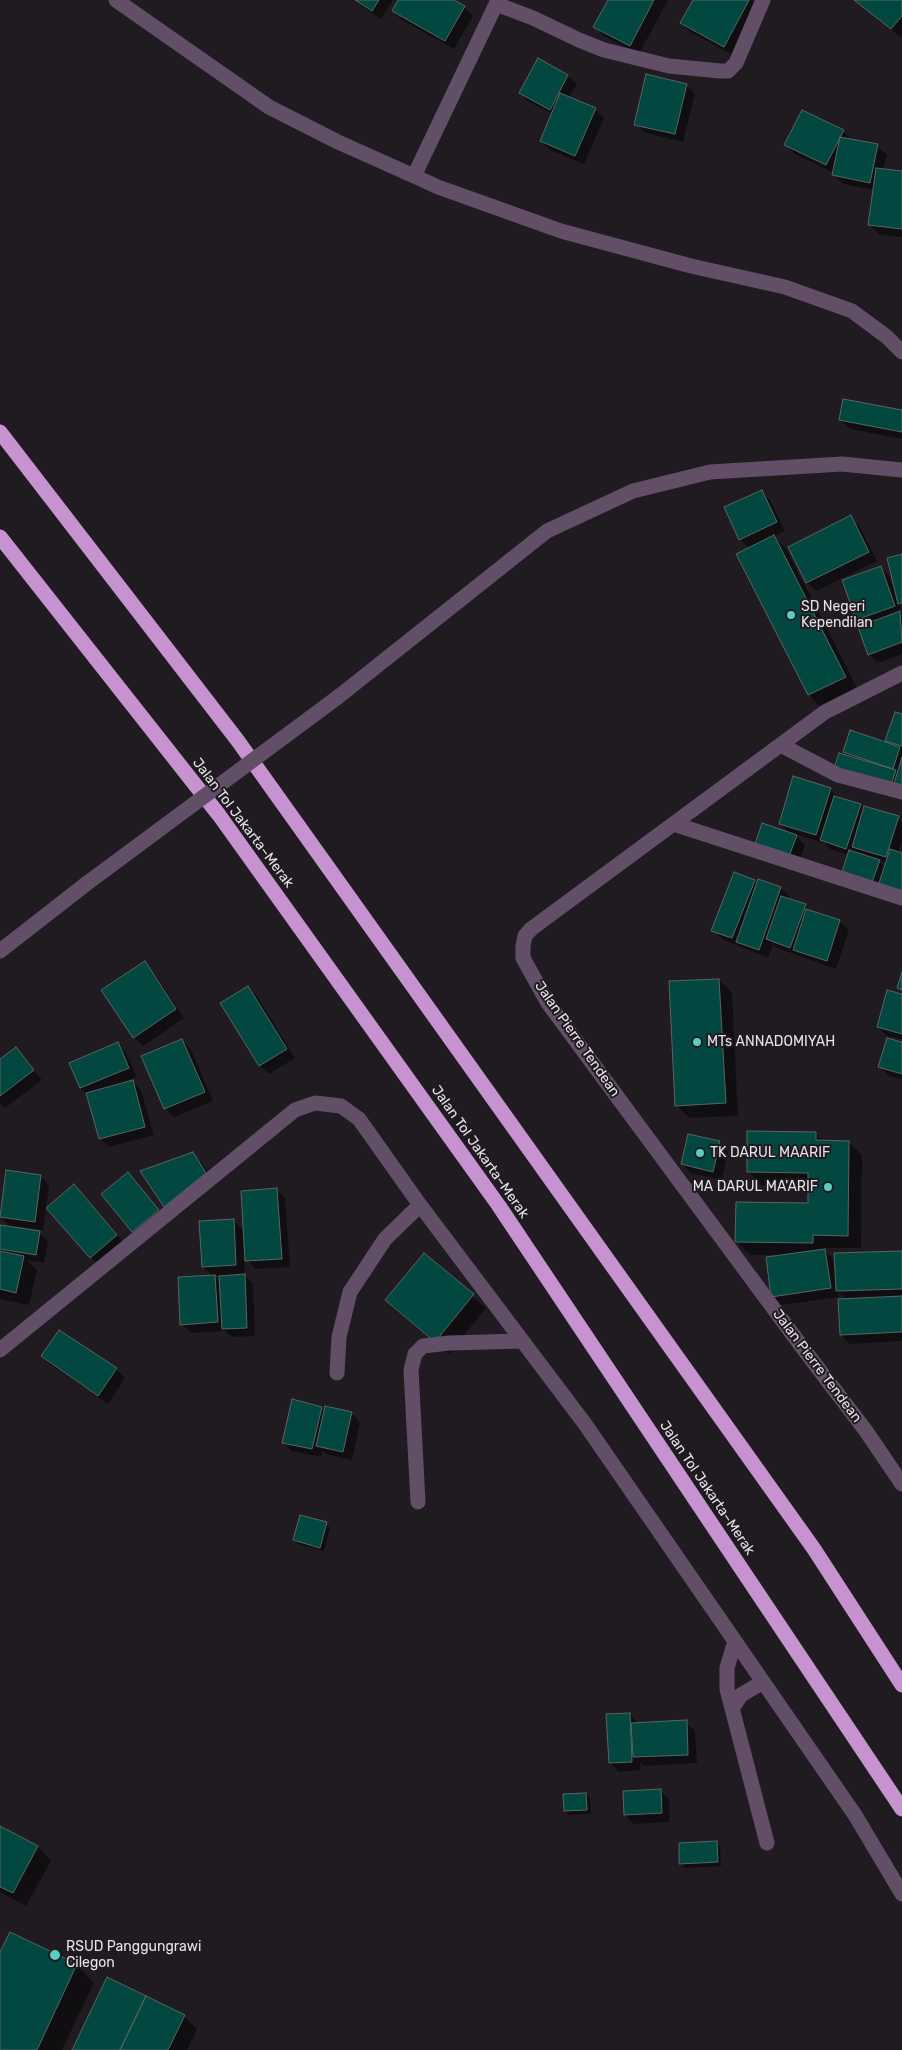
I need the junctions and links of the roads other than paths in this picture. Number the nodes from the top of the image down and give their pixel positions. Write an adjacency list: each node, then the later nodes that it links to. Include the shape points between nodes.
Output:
1 (116, 0): 4 (street, via 270,107)
2 (763, 0): 3 (street, via 736,63 728,71 720,72 669,66 604,50)
3 (497, 2): 4 (street)
4 (414, 176): 5 (street, via 561,231 691,266 786,287 852,311)
5 (902, 352)
6 (0, 432): 23 (highway, via 238,742 808,1541)
7 (902, 470): 14 (street, bridge, via 842,464 710,472 633,491 547,532 338,697)
8 (0, 537): 25 (highway, Jalan Tol Jakarta–Merak, via 219,815 499,1206)
9 (902, 673): 10 (street, Jalan Pierre Tendean, via 825,712)
10 (781, 745): 11 (street, via 838,774); 12 (street, Jalan Pierre Tendean)
11 (902, 792)
12 (674, 824): 13 (street); 19 (street, Jalan Pierre Tendean, via 531,929 524,941 523,958 548,1003)
13 (902, 898)
14 (0, 951)
15 (420, 1205): 16 (street); 17 (street, via 359,1119 341,1106 315,1103 295,1110 264,1134); 18 (street, via 385,1239 350,1292 339,1337)
16 (522, 1341): 20 (street, via 423,1346 415,1354 412,1370); 21 (street, via 585,1424)
17 (0, 1350)
18 (336, 1373)
19 (902, 1484)
20 (418, 1502)
21 (735, 1641): 22 (street); 24 (street, via 727,1668 727,1689)
22 (764, 1682): 24 (street, via 741,1695); 27 (street, via 855,1815)
23 (902, 1685)
24 (733, 1707): 26 (street)
25 (902, 1809)
26 (767, 1843)
27 (902, 1894)

